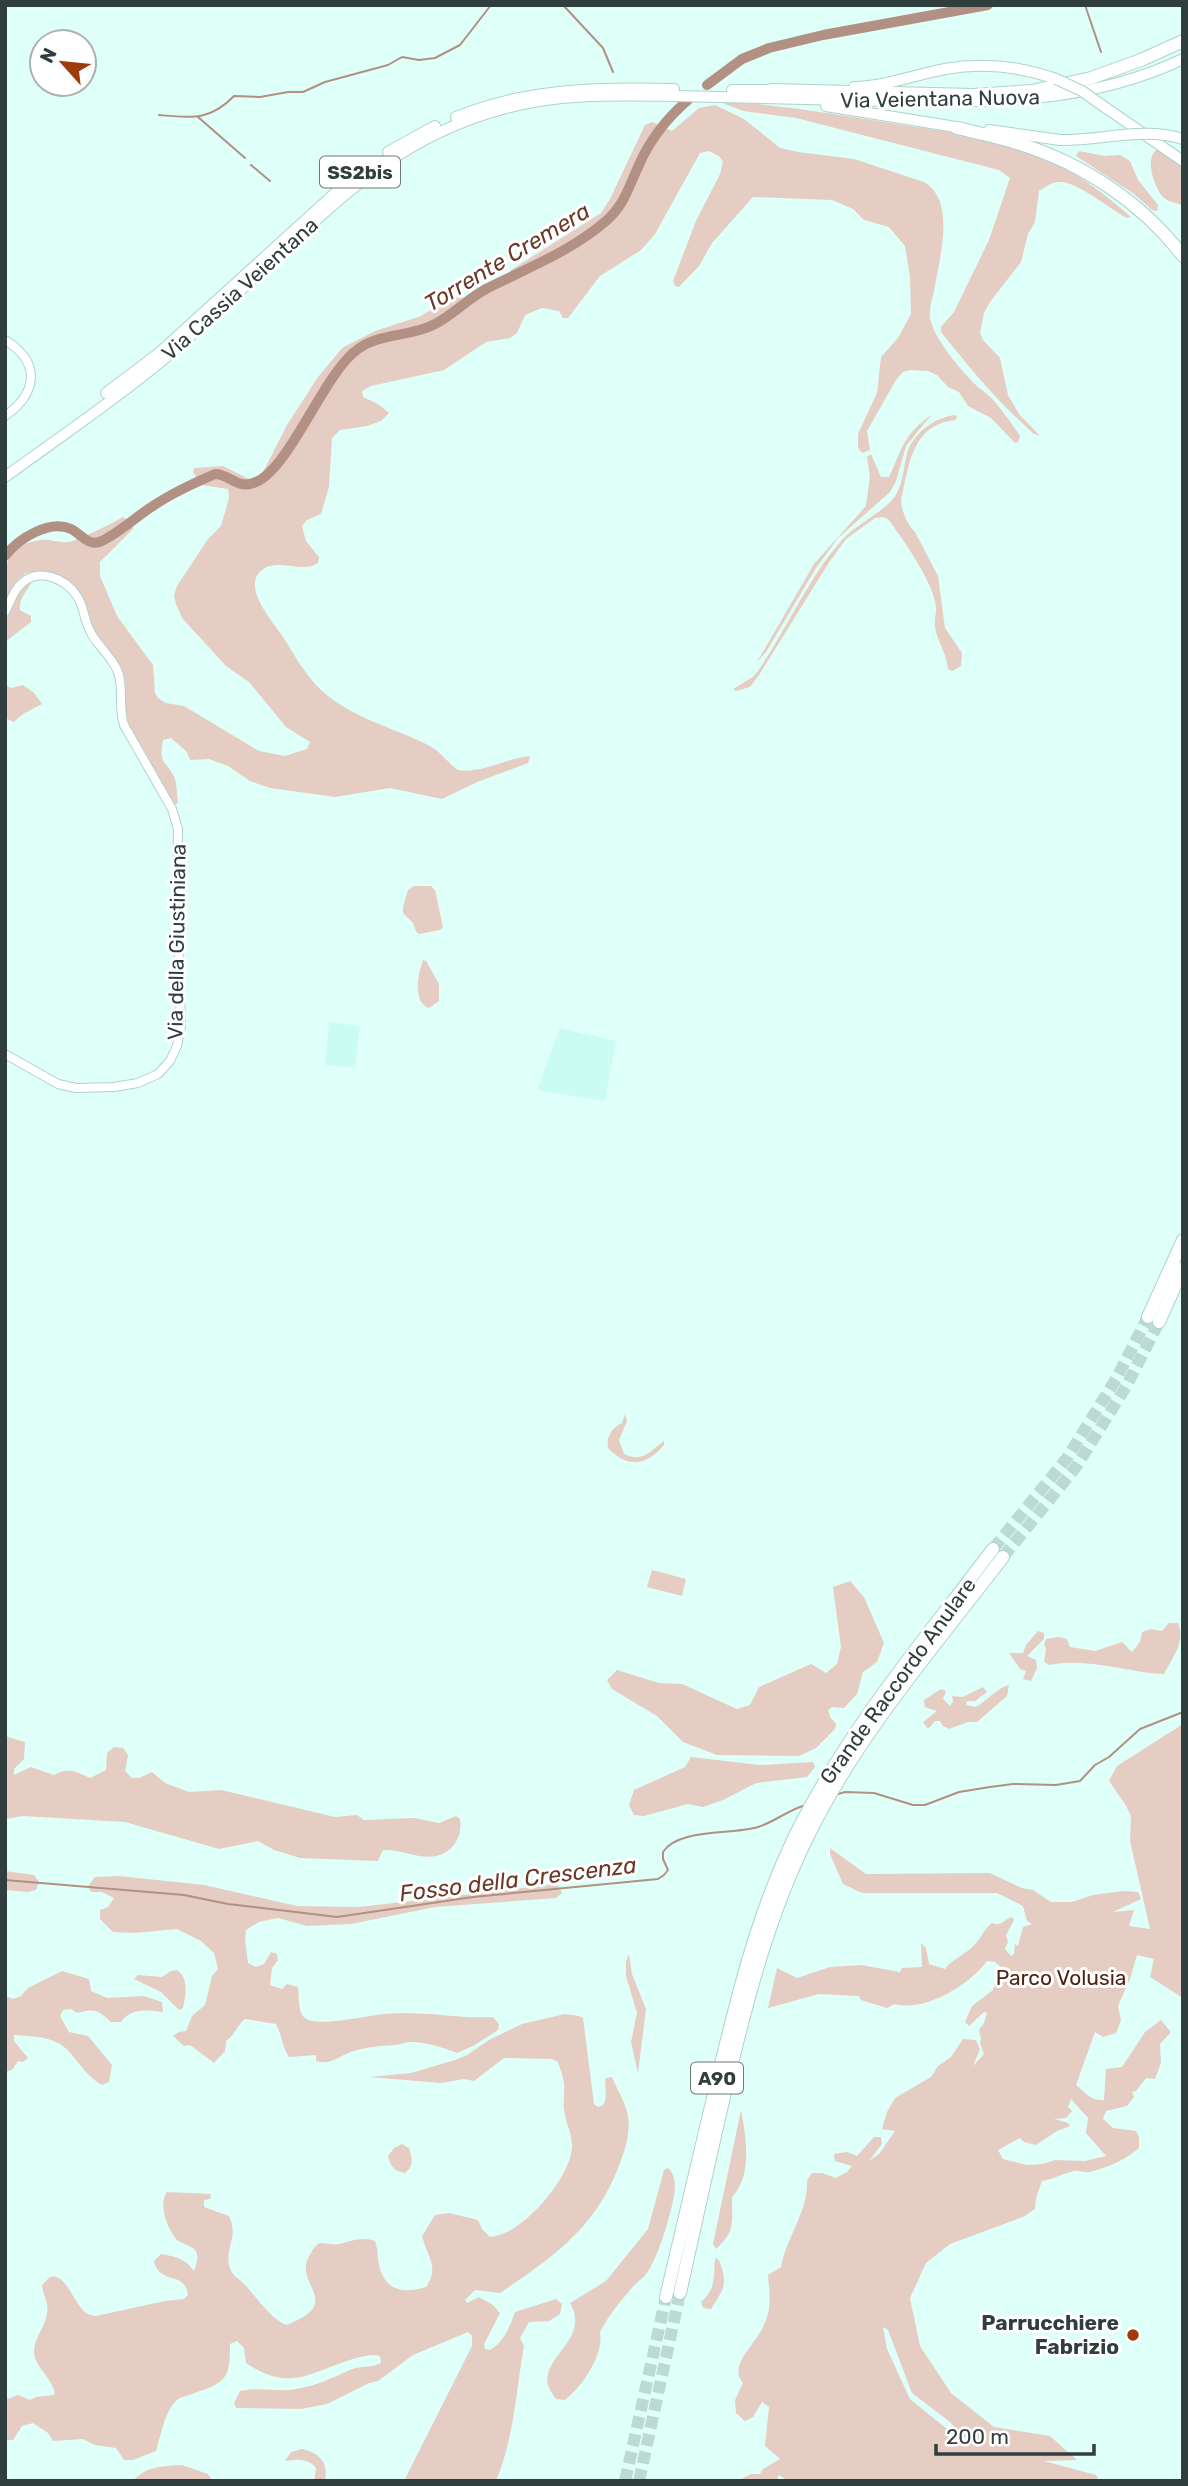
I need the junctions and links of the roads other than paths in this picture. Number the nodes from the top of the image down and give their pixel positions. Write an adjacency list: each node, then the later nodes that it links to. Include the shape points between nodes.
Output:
1 (1183, 41): 3 (highway, via 1091,78 1032,91 973,96)
2 (1183, 59): 3 (highway, Via Veientana Nuova, via 1097,89 1029,100)
3 (773, 95): 4 (highway); 6 (highway, bridge, via 863,87 944,69 1016,68 1074,87); 9 (highway, Via Cassia Veientana / SS2bis, via 584,88 515,97 471,111 375,161)
4 (957, 128): 5 (highway, bridge, via 1060,140 1151,133); 7 (highway, via 1020,144 1079,168 1131,203)
5 (1183, 139)
6 (1183, 161)
7 (1183, 256)
8 (5, 340): 10 (street, via 23,355 31,377 23,401)
9 (135, 376): 11 (highway, Via Cassia Veientana / SS2bis); 12 (highway, Via Cassia Veientana / SS2bis)
10 (5, 416)
11 (5, 468)
12 (5, 477)
13 (5, 612): 14 (street, Via della Giustiniana, via 24,581 40,575 57,579 78,597 90,632 118,671 125,728 178,827 181,1026 176,1048 164,1068 152,1078 130,1085 65,1086)
14 (5, 1054)
15 (1183, 1240): 16 (highway, via 1153,1320)
16 (1183, 1268)
17 (998, 1553): 18 (highway, Grande Raccordo Anulare / A90, via 887,1700)
18 (788, 1865): 19 (highway, Grande Raccordo Anulare / A90, via 747,2004); 20 (highway, Grande Raccordo Anulare / A90, via 762,1915 741,1985)
19 (680, 2292)
20 (666, 2297)

